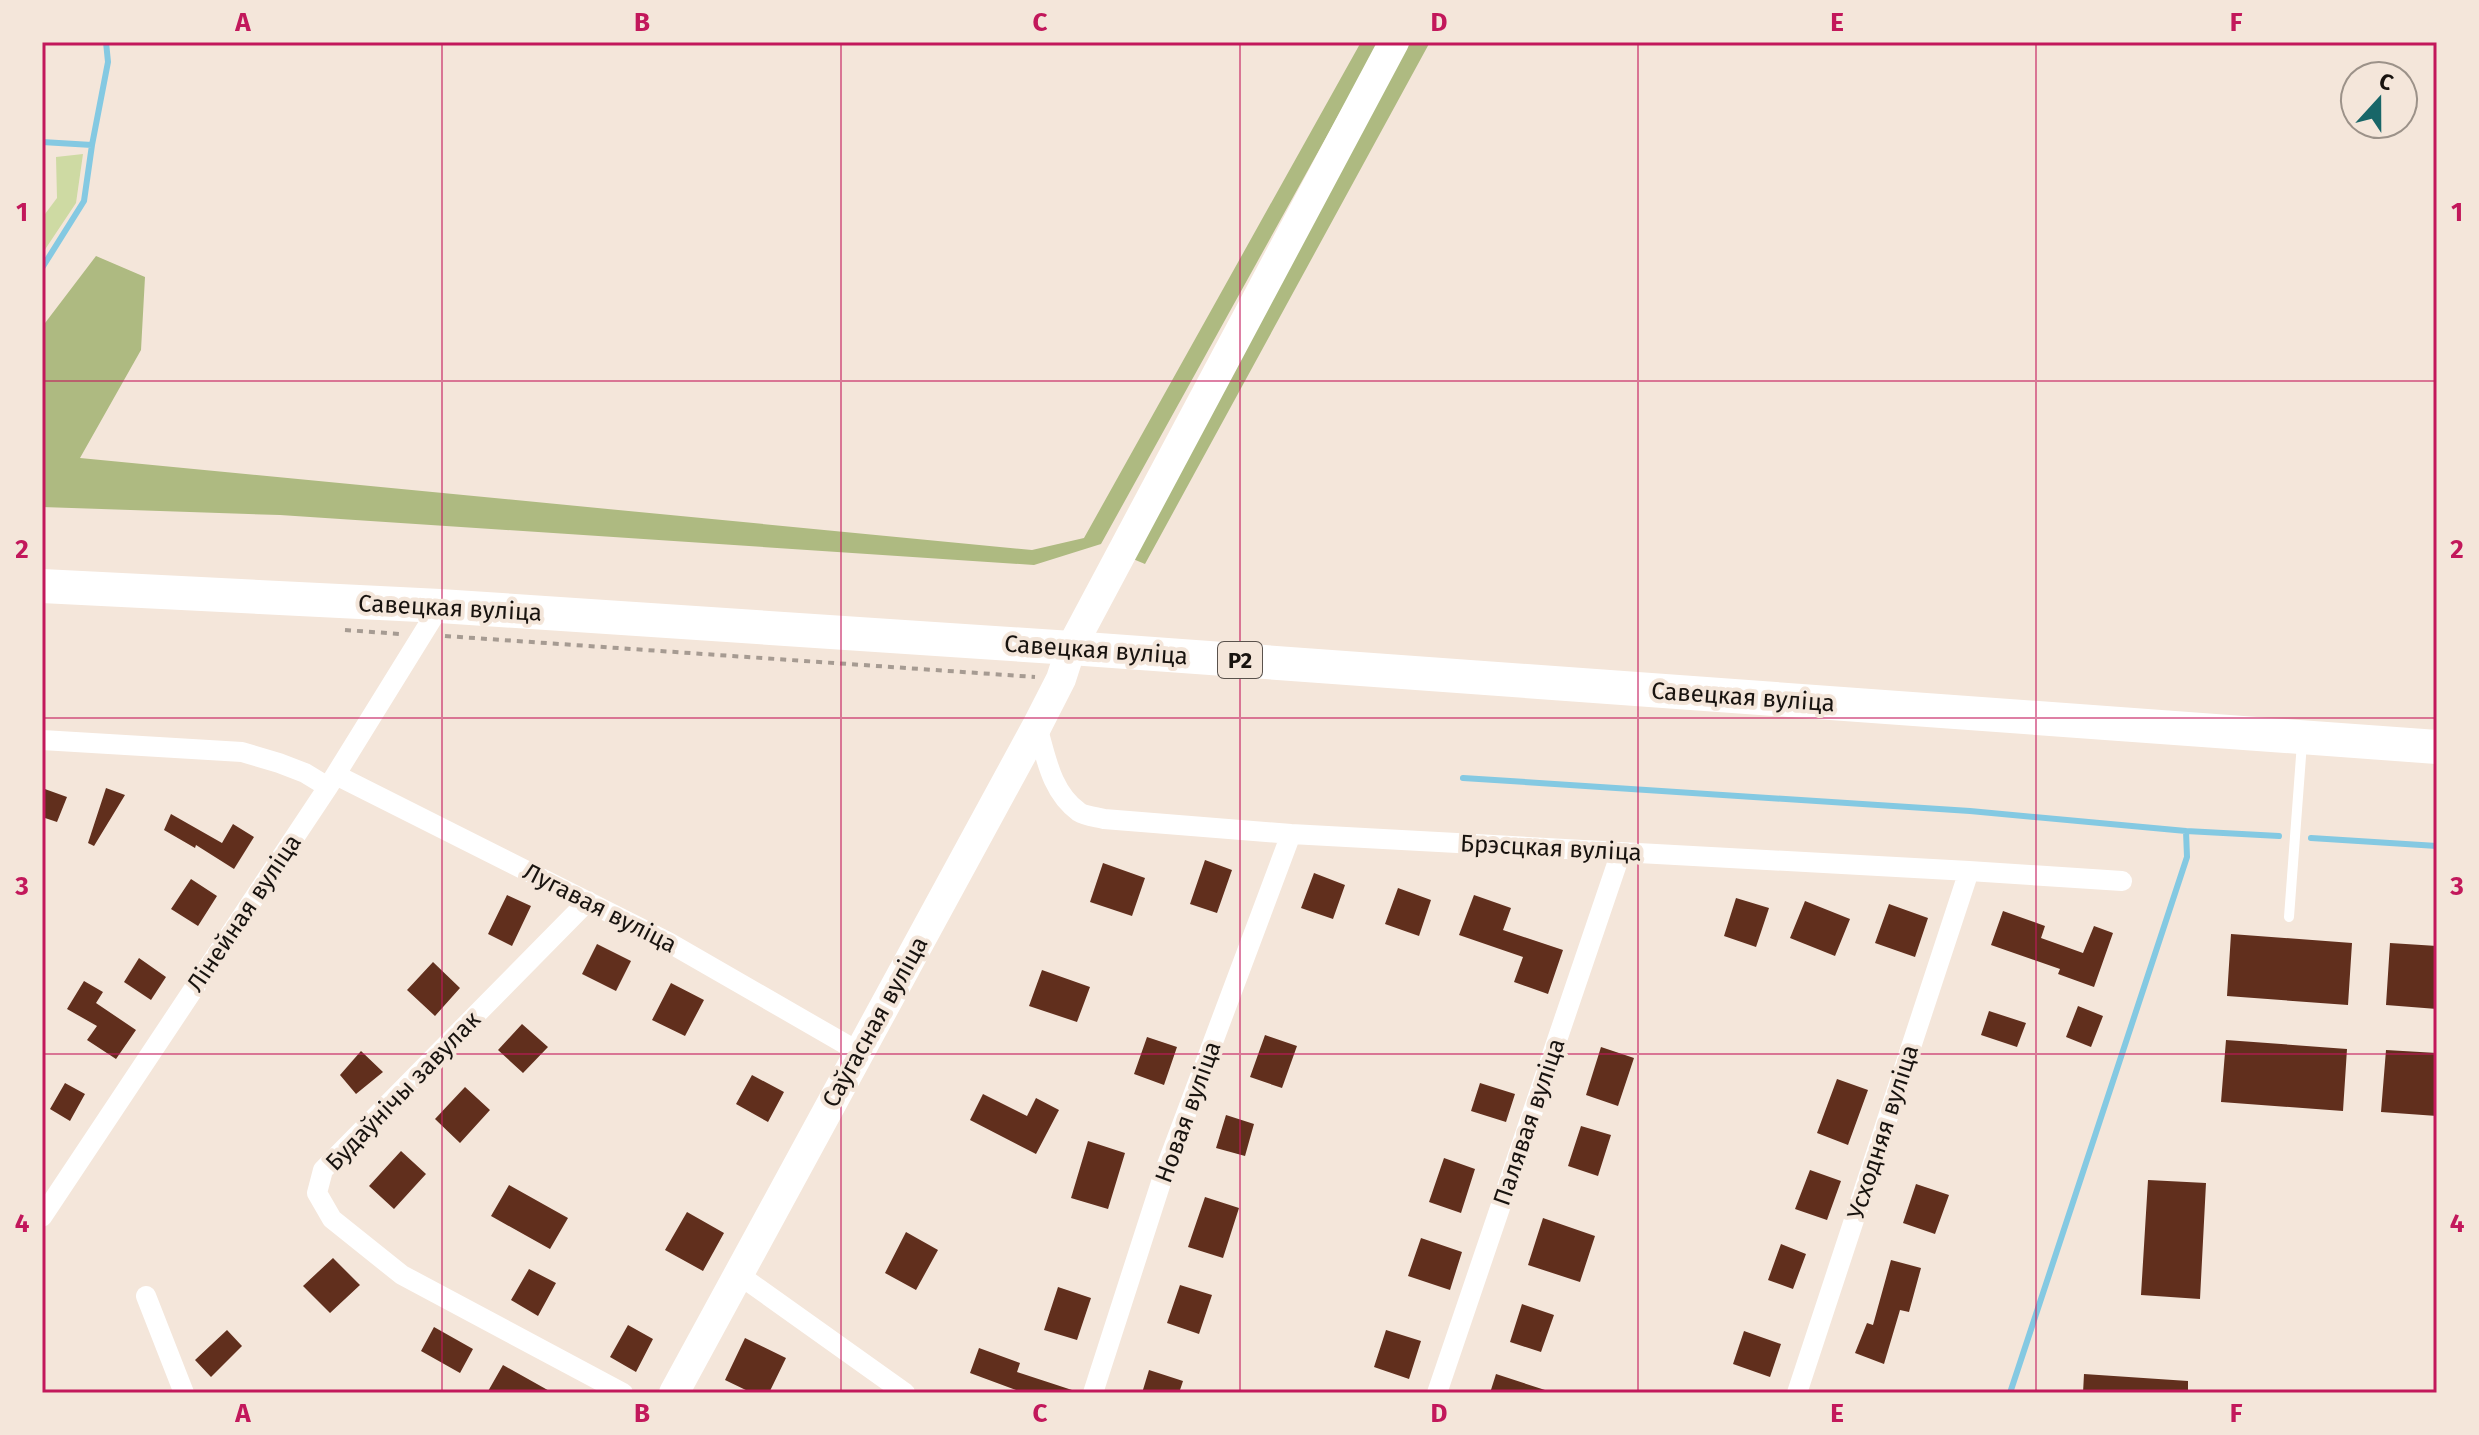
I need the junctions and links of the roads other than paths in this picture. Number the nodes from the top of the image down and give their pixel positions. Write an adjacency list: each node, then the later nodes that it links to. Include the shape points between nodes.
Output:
1 (1394, 42): 4 (street, Саўгасная вуліца)
2 (42, 586): 3 (main road, Савецкая вуліца / Р2)
3 (440, 606): 4 (main road, Савецкая вуліца / Р2); 9 (street, Лінейная вуліца)
4 (1066, 663): 5 (street, Саўгасная вуліца); 6 (main road, Савецкая вуліца / Р2)
5 (1037, 726): 10 (street, Брэсцкая вуліца, via 1051,779 1081,813); 16 (street, Саўгасная вуліца)
6 (2303, 737): 8 (main road, Савецкая вуліца / Р2); 15 (lane)
7 (42, 740): 9 (street, Лугавая вуліца, via 242,752)
8 (2437, 747)
9 (332, 781): 14 (street, Лугавая вуліца); 17 (street, Лінейная вуліца)
10 (1291, 834): 11 (street, Брэсцкая вуліца); 24 (street, Новая вуліца, via 1165,1170)
11 (1621, 852): 12 (street, Брэсцкая вуліца); 25 (street, Палявая вуліца)
12 (1969, 871): 13 (street, Брэсцкая вуліца); 26 (street, Усходняя вуліца)
13 (2122, 881)
14 (588, 901): 16 (street, Лугавая вуліца); 21 (street, Будаўнічы завулак, via 323,1170 317,1193 332,1219 402,1275)
15 (2289, 917)
16 (859, 1052): 18 (street, Саўгасная вуліца)
17 (42, 1217)
18 (738, 1274): 22 (street, Саўгасная вуліца); 23 (street)
19 (146, 1296): 20 (street)
20 (184, 1393)
21 (623, 1393)
22 (674, 1393)
23 (905, 1393)
24 (1093, 1393)
25 (1437, 1393)
26 (1797, 1393)

